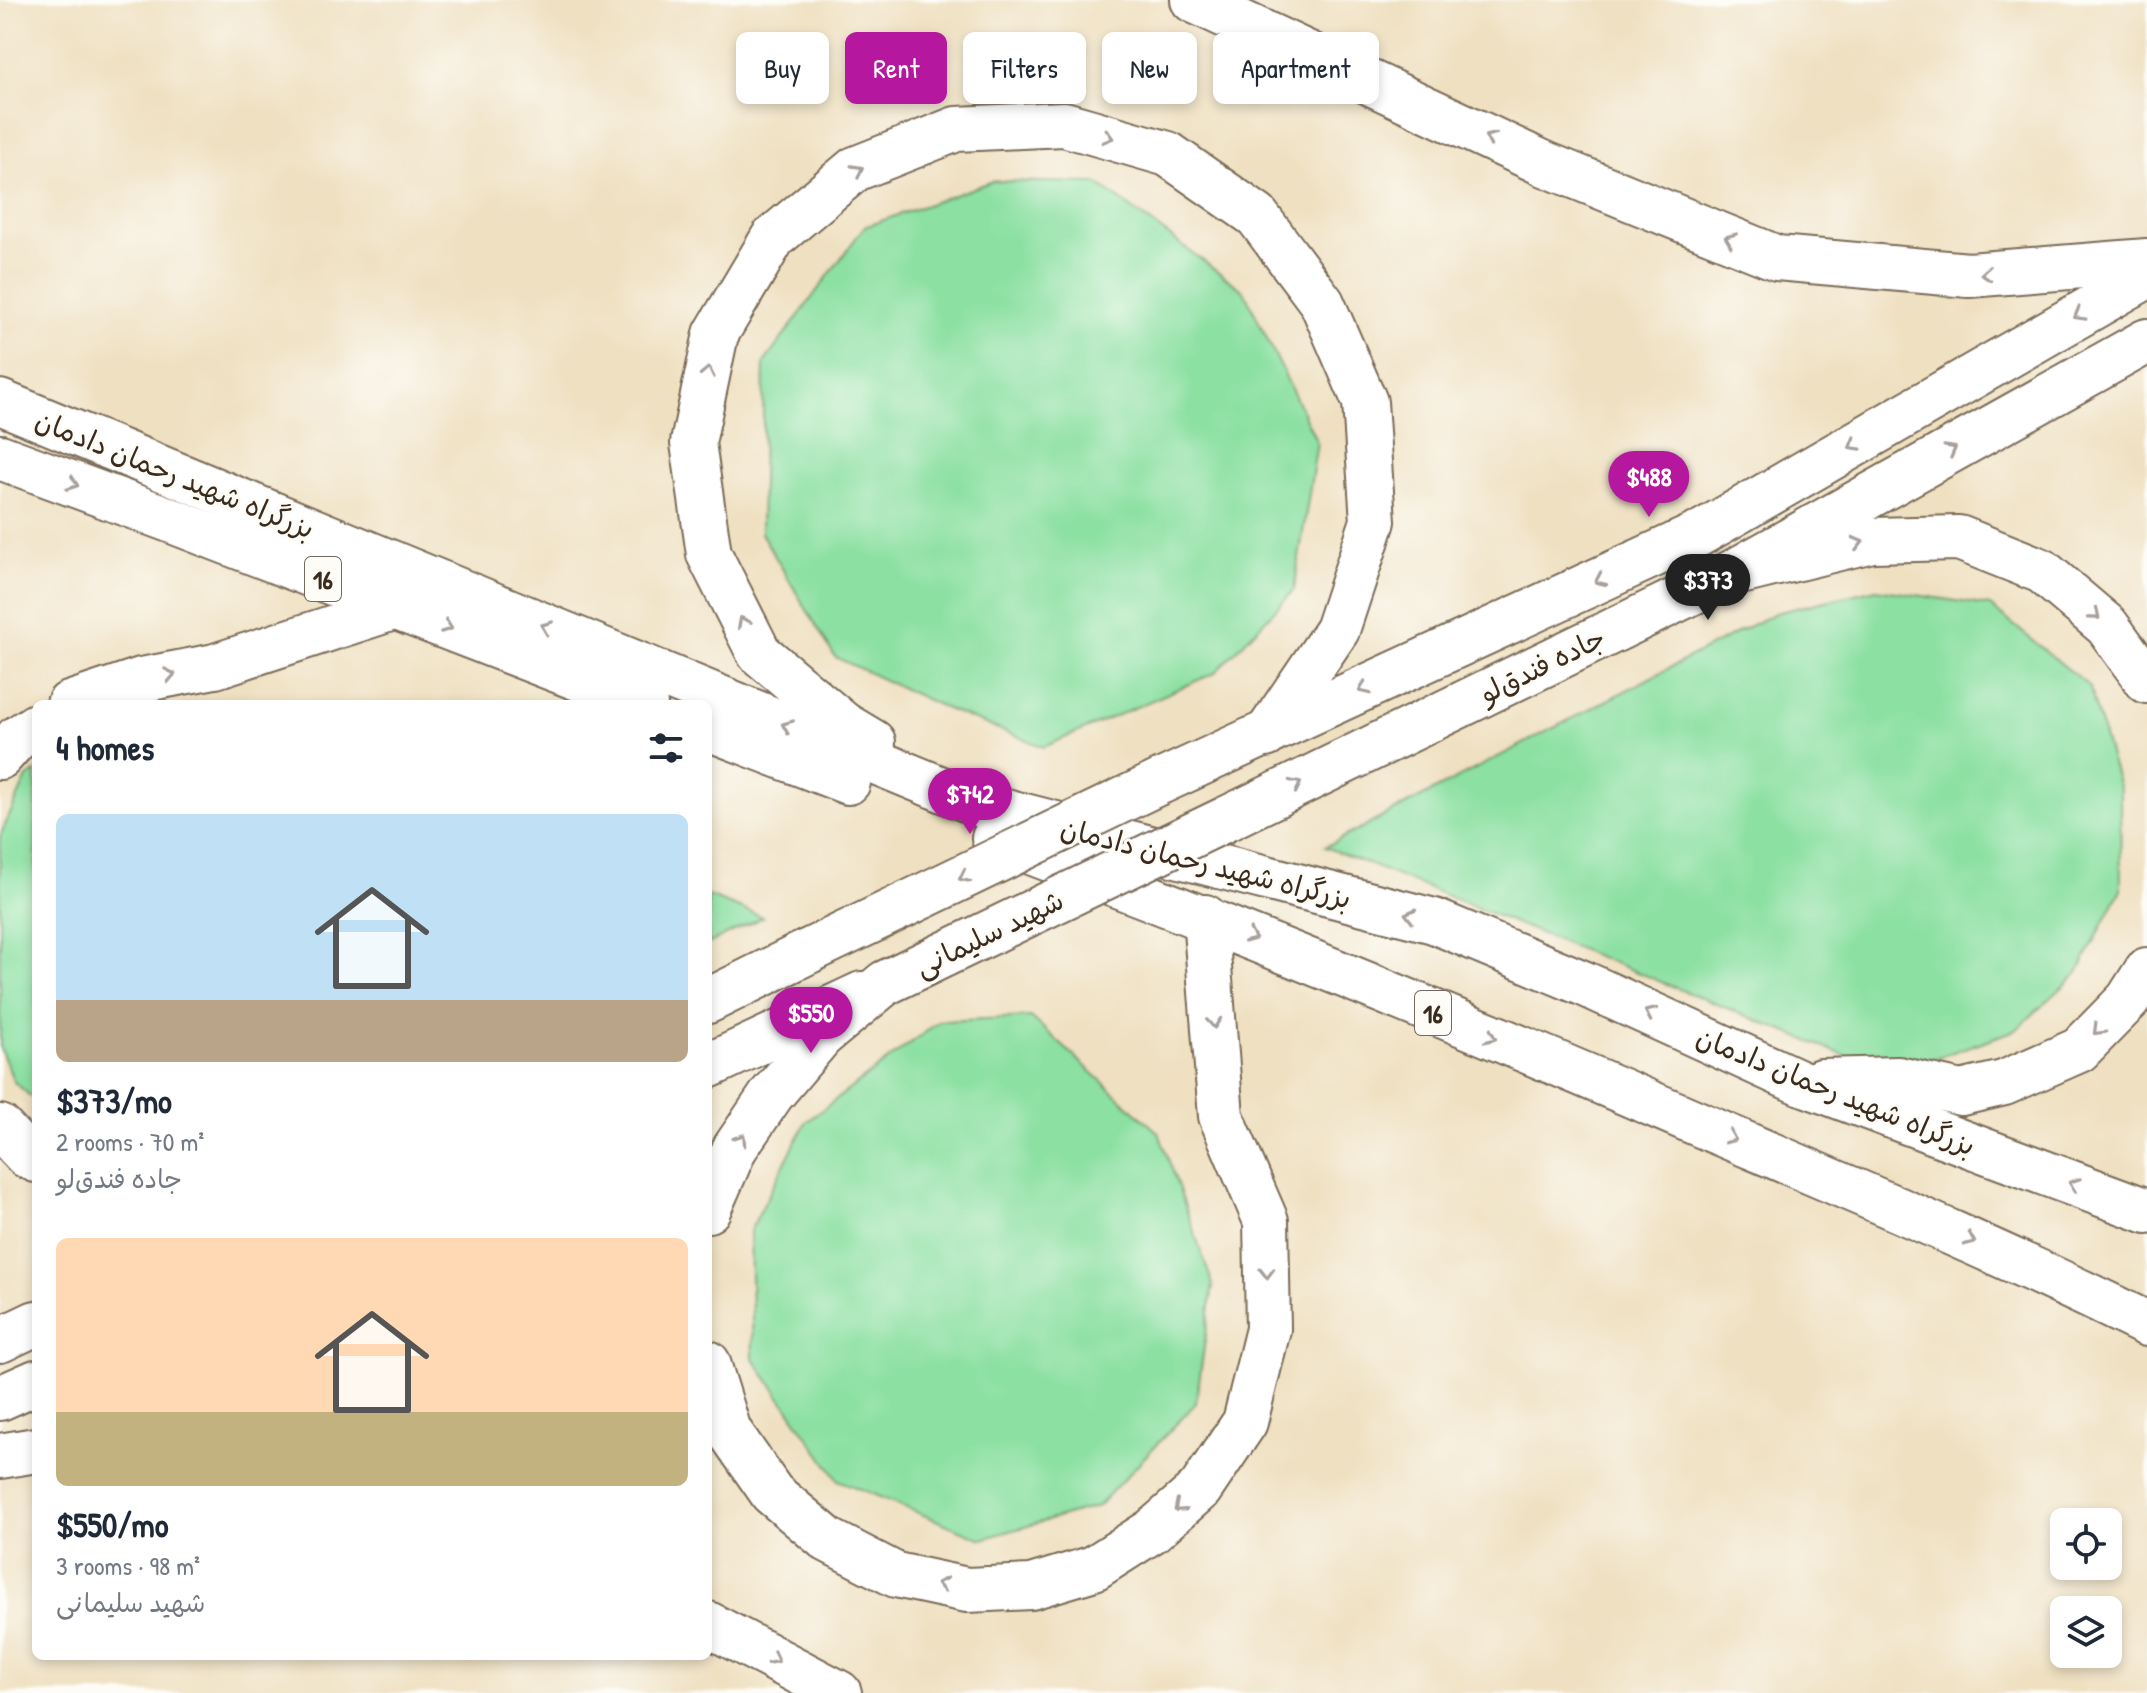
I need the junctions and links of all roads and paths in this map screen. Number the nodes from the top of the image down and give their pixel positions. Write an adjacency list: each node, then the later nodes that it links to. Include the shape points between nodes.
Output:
1 (1193, 0): 2 (main road, one-way to 1, via 1969,275 1777,258 1545,164)
2 (2147, 261)
3 (2147, 276): 14 (main road, one-way to 14, via 1699,534)
4 (2147, 341): 7 (main road, جاده فندق‌لو, one-way to 4)
5 (0, 402): 16 (main road, بزرگراه شهید رحمان دادمان / 16, one-way to 5)
6 (0, 457): 8 (main road, بزرگراه شهید رحمان دادمان / 16, one-way to 8)
7 (1728, 575): 9 (main road, one-way to 9, via 1872,540 1959,538 2042,571 2107,626); 17 (main road, جاده فندق‌لو, one-way to 7)
8 (396, 607): 10 (main road, one-way to 8, via 141,680 215,666); 11 (main road, بزرگراه شهید رحمان دادمان / 16, one-way to 11)
9 (2147, 681)
10 (81, 700)
11 (635, 700)
12 (32, 729): 15 (main road)
13 (712, 730): 18 (main road, بزرگراه شهید رحمان دادمان / 16)
14 (1266, 735): 16 (main road, one-way to 14, via 843,724 759,653 709,554 693,443 716,334 773,238 855,169 956,129 1064,124 1168,154 1257,216 1322,303 1365,402 1373,521 1337,630); 21 (main road, one-way to 21, bridge)
15 (0, 757)
16 (978, 804): 23 (main road, بزرگراه شهید رحمان دادمان / 16, one-way to 16, via 1434,921)
17 (1226, 819): 20 (main road, شهید سلیمانی, bridge)
18 (1205, 917): 28 (main road, بزرگراه شهید رحمان دادمان / 16, one-way to 28, via 2011,1258); 31 (main road, one-way to 31, via 1221,1116 1266,1221 1268,1329 1245,1422 1200,1489 1152,1531 1094,1568 1031,1587 967,1590 896,1575 828,1540 772,1493 729,1431)
19 (2147, 970): 23 (main road, one-way to 23, via 2128,1000 2079,1050 2004,1083 1961,1093 1898,1079)
20 (885, 983): 22 (main road, شهید سلیمانی); 26 (main road, one-way to 20, via 735,1148 772,1094 821,1036)
21 (712, 999)
22 (712, 1064)
23 (1797, 1081): 27 (main road, بزرگراه شهید رحمان دادمان / 16, one-way to 23)
24 (0, 1127): 25 (main road)
25 (32, 1158)
26 (712, 1201)
27 (2147, 1211)
28 (2147, 1324)
29 (32, 1325): 30 (main road)
30 (0, 1340)
31 (712, 1376)
32 (32, 1384): 33 (main road)
33 (0, 1398)
34 (32, 1451): 35 (main road)
35 (0, 1456)
36 (712, 1626): 37 (main road, one-way to 37)
37 (839, 1693)

